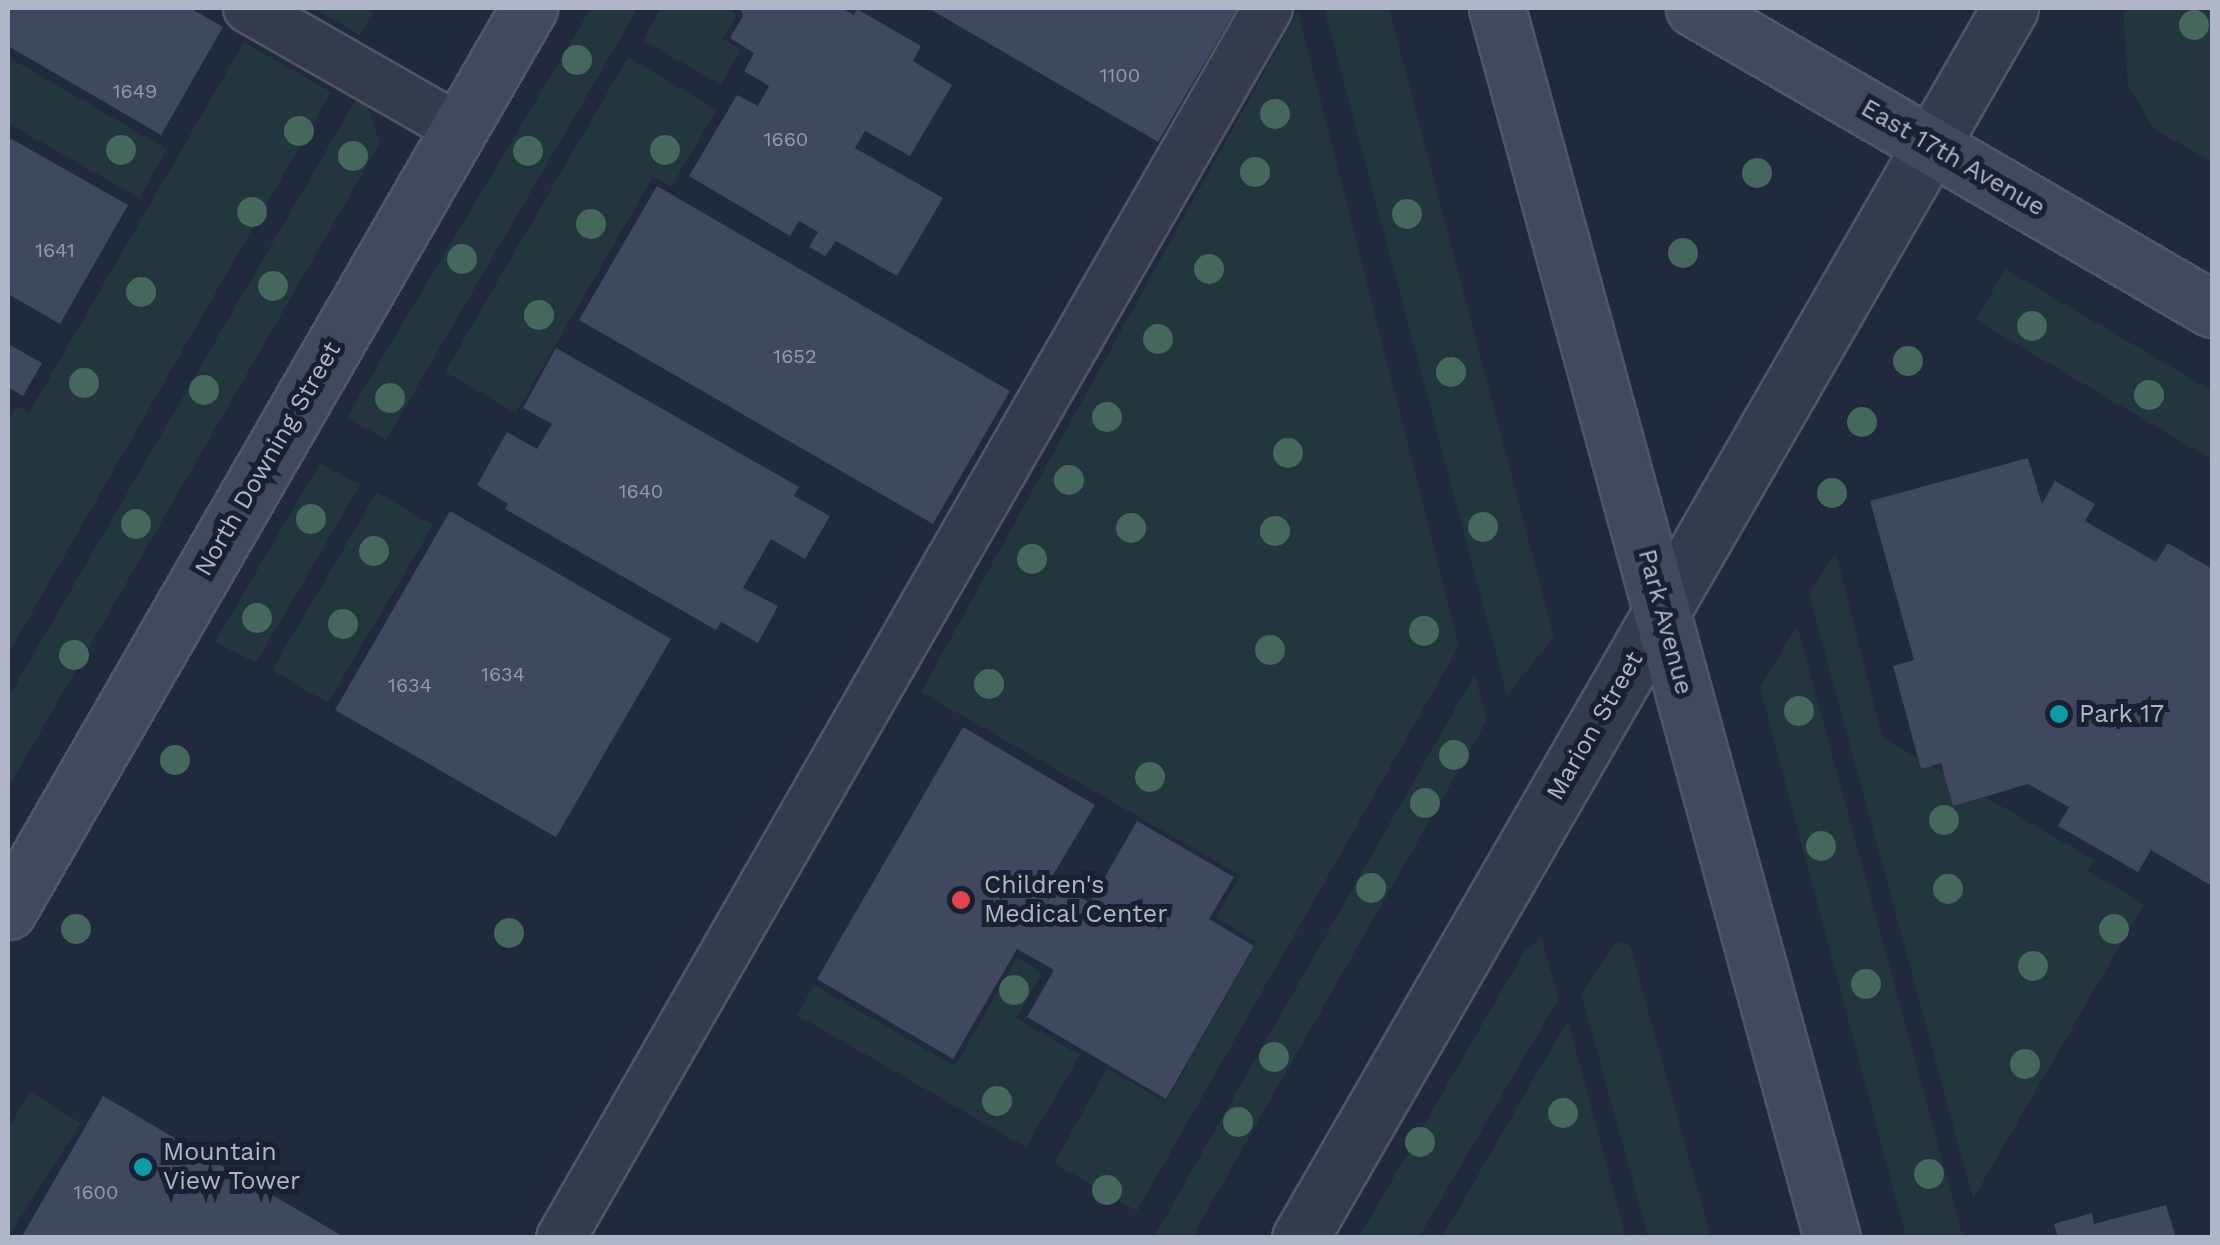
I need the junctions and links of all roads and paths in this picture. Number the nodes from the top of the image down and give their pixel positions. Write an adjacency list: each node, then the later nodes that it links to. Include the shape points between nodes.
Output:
1 (248, 8): 7 (lane)
2 (529, 8): 7 (main road, North Downing Street)
3 (1268, 8): 12 (lane)
4 (1497, 8): 10 (main road, Park Avenue)
5 (1694, 8): 8 (main road, East 17th Avenue)
6 (2010, 8): 8 (street, Marion Street)
7 (458, 130): 11 (main road, North Downing Street)
8 (1930, 145): 9 (main road, East 17th Avenue); 10 (street, Marion Street)
9 (2212, 309)
10 (1662, 610): 13 (street, Marion Street); 14 (main road, Park Avenue)
11 (8, 911)
12 (561, 1238)
13 (1300, 1238)
14 (1832, 1238)

